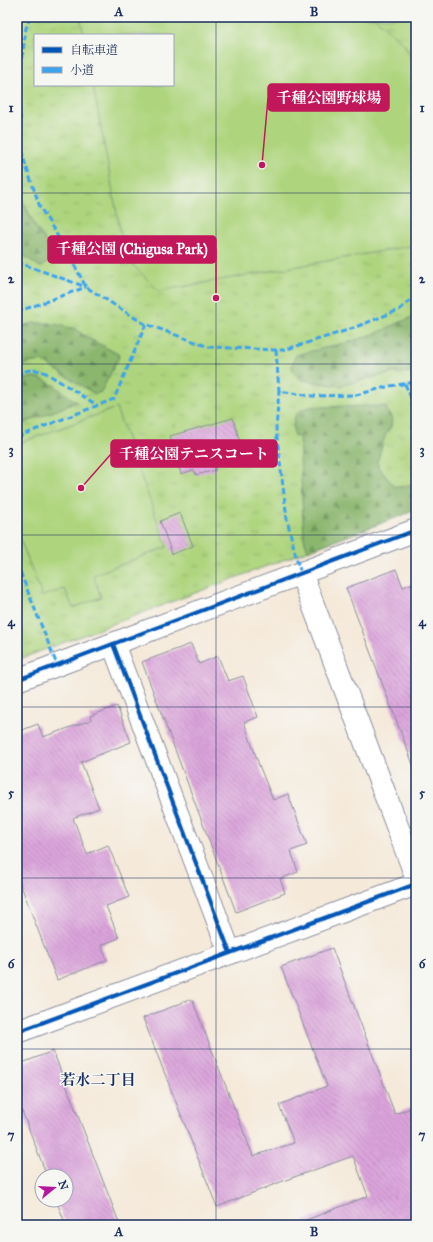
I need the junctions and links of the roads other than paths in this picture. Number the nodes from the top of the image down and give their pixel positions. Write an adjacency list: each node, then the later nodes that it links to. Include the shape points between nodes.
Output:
1 (416, 530): 2 (street)
2 (302, 573): 3 (street); 5 (street)
3 (113, 644): 4 (street); 7 (street)
4 (17, 680)
5 (416, 876)
6 (416, 884): 7 (street)
7 (230, 953): 8 (street)
8 (17, 1032)

